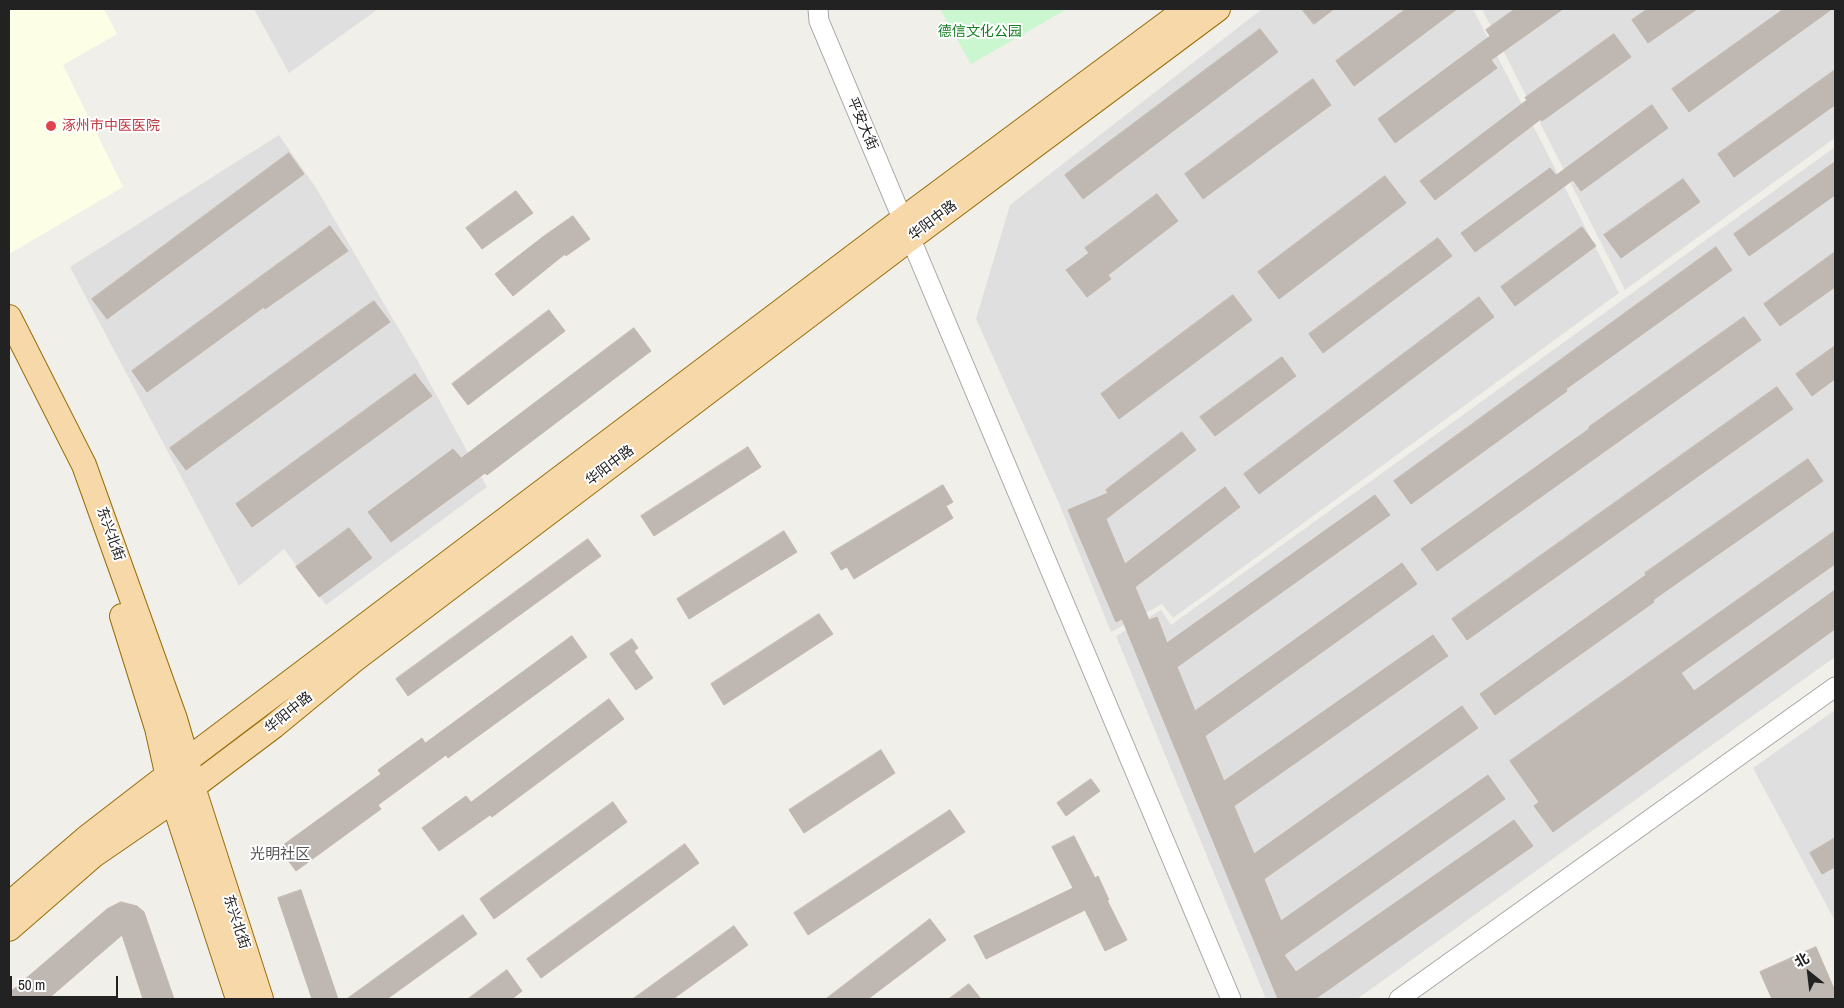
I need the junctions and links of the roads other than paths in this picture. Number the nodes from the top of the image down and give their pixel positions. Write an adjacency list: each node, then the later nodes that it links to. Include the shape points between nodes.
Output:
1 (818, 9): 4 (street, 平安大街, via 819,21)
2 (1186, 9): 4 (main road, 华阳中路)
3 (1218, 9): 4 (main road, 华阳中路)
4 (906, 229): 8 (main road, 华阳中路); 10 (main road, 华阳中路); 16 (street, 平安大街)
5 (9, 317): 8 (main road, 东兴北街, via 84,465)
6 (9, 352): 9 (main road, 东兴北街, via 71,472 95,530 157,728)
7 (1835, 687): 17 (street)
8 (187, 760): 9 (main road, 华阳中路); 10 (main road, 东兴北街)
9 (168, 775): 11 (main road, 东兴北街); 12 (main road, 华阳中路, via 86,838)
10 (193, 787): 11 (main road, 华阳中路); 15 (main road, 东兴北街)
11 (173, 800): 13 (main road, 华阳中路, via 94,855); 14 (main road, 东兴北街)
12 (9, 904)
13 (9, 929)
14 (238, 999)
15 (261, 999)
16 (1231, 999)
17 (1399, 999)

